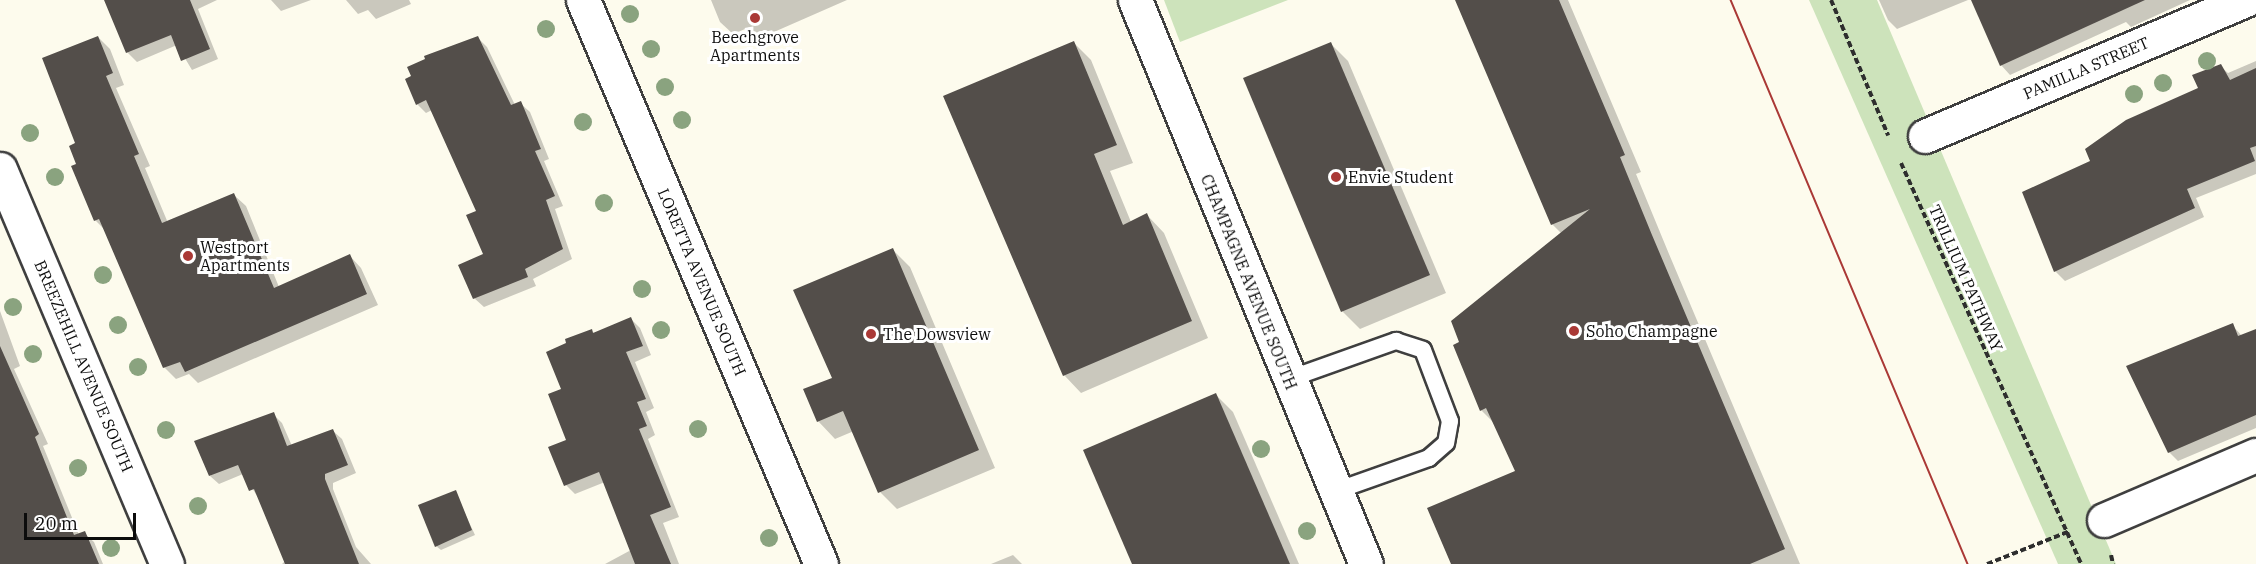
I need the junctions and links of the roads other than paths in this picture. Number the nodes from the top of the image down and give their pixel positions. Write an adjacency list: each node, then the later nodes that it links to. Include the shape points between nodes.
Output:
1 (583, 0): 11 (street, LORETTA AVENUE SOUTH)
2 (1135, 0): 6 (street, CHAMPAGNE AVENUE SOUTH)
3 (2246, 0): 4 (street, PAMILLA STREET)
4 (1925, 136)
5 (0, 169): 10 (street, BREEZEHILL AVENUE SOUTH)
6 (1289, 379): 8 (street, CHAMPAGNE AVENUE SOUTH); 8 (lane, via 1396,341 1423,350 1450,421 1446,443 1429,458)
7 (2256, 455): 9 (street)
8 (1336, 491): 12 (street, CHAMPAGNE AVENUE SOUTH)
9 (2104, 520)
10 (167, 564)
11 (821, 564)
12 (1366, 564)

